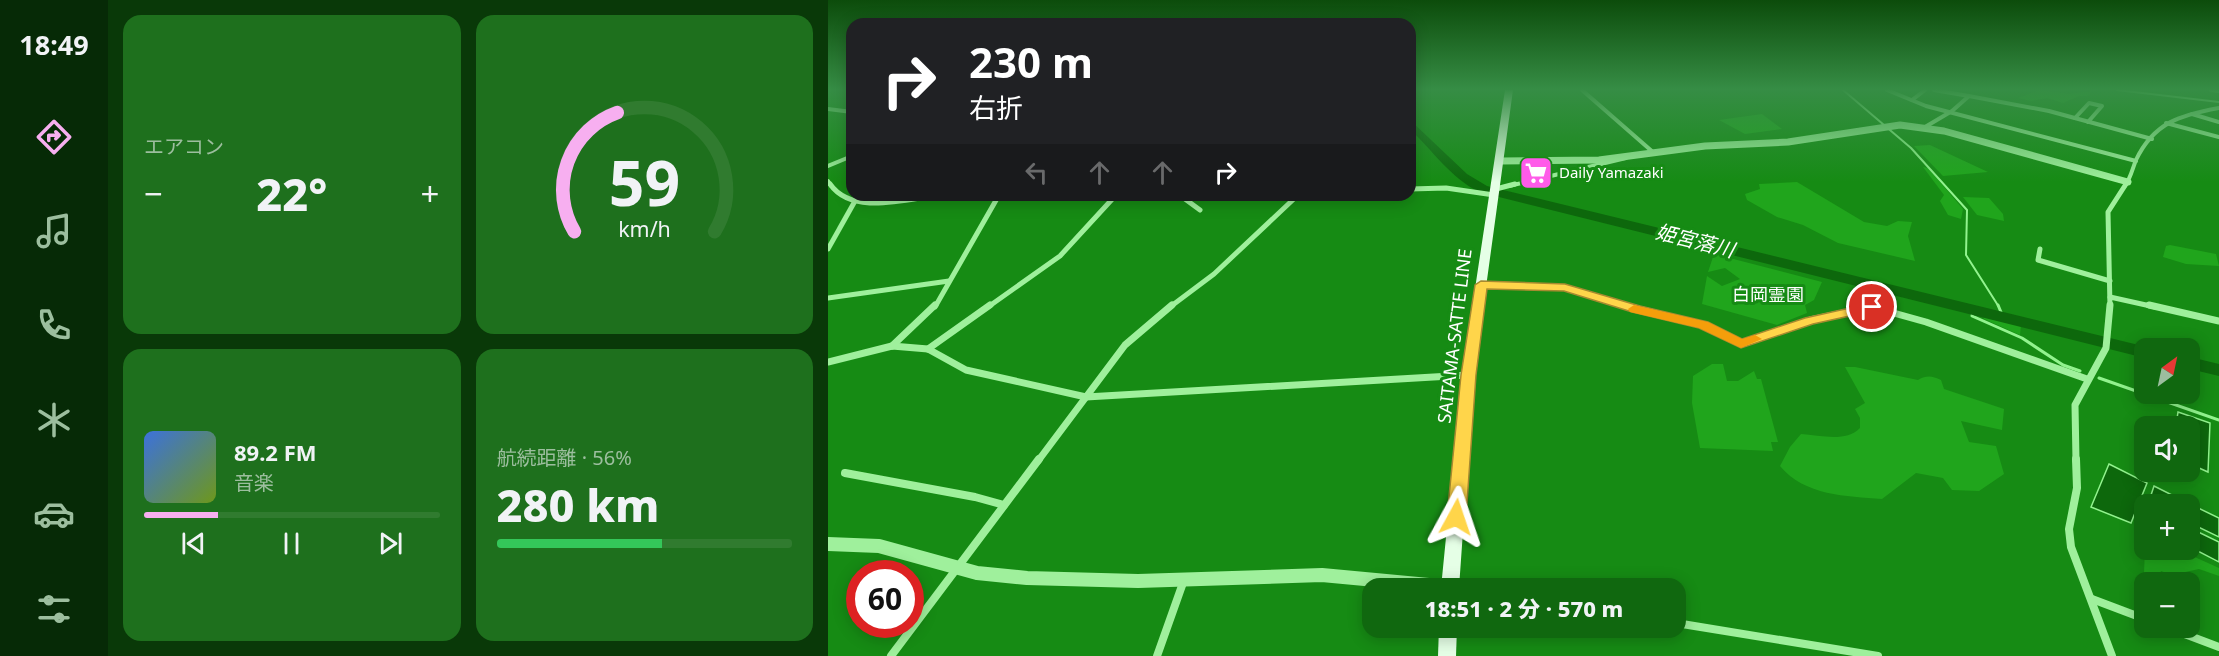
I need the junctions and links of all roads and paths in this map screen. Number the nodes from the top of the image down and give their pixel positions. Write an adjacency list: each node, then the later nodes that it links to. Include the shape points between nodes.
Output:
1 (1505, 121): 15 (main road, SAITAMA-SATTE LINE)
2 (1617, 121): 12 (street)
3 (1936, 121): 9 (street)
4 (1983, 121): 16 (street)
5 (2083, 121): 7 (street)
6 (2171, 121): 8 (street)
7 (2088, 122): 11 (street)
8 (2166, 123): 10 (street); 11 (street)
9 (1925, 127): 12 (street, via 1880,126 1788,142); 19 (street)
10 (2219, 137)
11 (2152, 139): 16 (street)
12 (1654, 153): 13 (street)
13 (1628, 157): 15 (street); 21 (street)
14 (846, 158): 17 (street)
15 (1500, 161): 21 (main road, SAITAMA-SATTE LINE)
16 (2136, 161): 19 (street)
17 (828, 166)
18 (828, 181): 22 (street, via 837,194)
19 (2127, 182): 35 (street, via 2107,218)
20 (1416, 189): 21 (street)
21 (1495, 190): 36 (main road, SAITAMA-SATTE LINE)
22 (846, 197)
23 (853, 201): 31 (street)
24 (857, 201): 25 (street)
25 (890, 201)
26 (996, 201): 34 (street)
27 (1110, 201): 41 (street, via 1060,256)
28 (1188, 201): 30 (street)
29 (1292, 201): 45 (street, via 1214,274 1125,345)
30 (1200, 210)
31 (831, 238): 32 (street)
32 (828, 249)
33 (2040, 249): 35 (street, via 2038,260)
34 (949, 281): 38 (street); 40 (street, via 934,308)
35 (2110, 281): 37 (street)
36 (1481, 285): 43 (main road, SAITAMA-SATTE LINE); 44 (street, via 1565,288 1703,325 1741,344 1810,320 1872,307)
37 (2110, 297): 39 (street); 44 (street, via 2106,348)
38 (828, 298)
39 (2219, 321)
40 (892, 346): 41 (street); 42 (street)
41 (928, 349): 45 (street, via 966,369)
42 (828, 362)
43 (1468, 375): 45 (street); 50 (main road, SAITAMA-SATTE LINE)
44 (2087, 379): 53 (street, via 2075,405 2077,488 2069,529 2071,547)
45 (1086, 397): 47 (street)
46 (845, 473): 47 (street)
47 (1004, 505): 49 (street)
48 (828, 544): 49 (street, via 879,546)
49 (958, 566): 51 (street, via 977,573 1027,578); 59 (street)
50 (1451, 578)
51 (1184, 579): 52 (street, via 1322,575); 60 (street)
52 (1362, 579)
53 (2092, 599): 54 (street); 63 (street)
54 (2134, 615)
55 (1686, 625): 62 (street)
56 (1448, 638): 61 (main road)
57 (2195, 638): 58 (street)
58 (2219, 647)
59 (891, 656)
60 (1157, 656)
61 (1447, 656)
62 (1878, 656)
63 (2112, 656)

